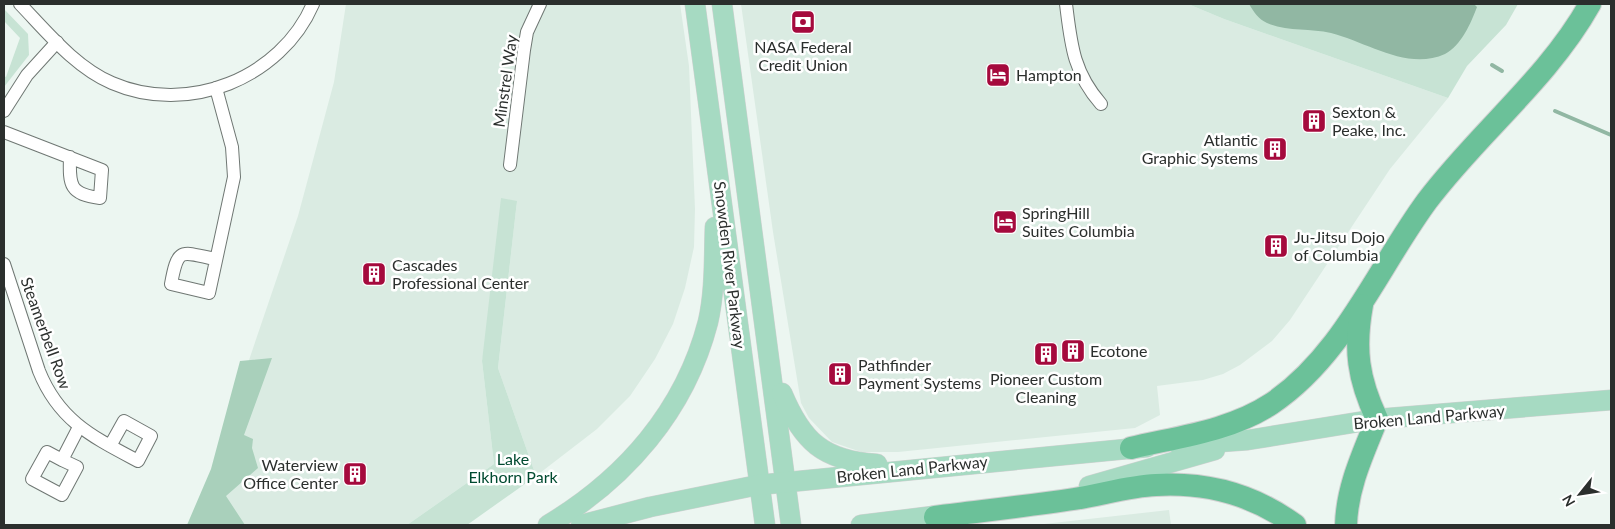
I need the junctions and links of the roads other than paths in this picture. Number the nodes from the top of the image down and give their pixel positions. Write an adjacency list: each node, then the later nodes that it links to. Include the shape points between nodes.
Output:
1 (20, 4): 8 (street)
2 (313, 4): 9 (street, via 299,32 284,49 251,74)
3 (540, 4): 15 (street, Minstrel Way, via 527,32)
4 (695, 4): 14 (main road, Snowden River Parkway)
5 (722, 4): 19 (main road, Snowden River Parkway)
6 (1066, 4): 10 (street, via 1072,51 1086,87)
7 (1590, 4): 18 (highway, via 1560,52 1457,164 1427,202)
8 (57, 42): 9 (street, via 92,72 130,90 174,95); 11 (street, via 27,75)
9 (216, 88): 16 (street, via 232,147 234,177)
10 (1101, 104)
11 (4, 111)
12 (4, 132): 13 (street)
13 (70, 158)
14 (716, 160): 29 (main road, Snowden River Parkway); 31 (main road, via 714,277 708,321 690,372 663,421 643,448 592,496)
15 (510, 165)
16 (216, 259)
17 (4, 264): 22 (street, Steamerbell Row, via 45,388 59,408)
18 (1362, 302): 21 (highway, via 1357,356 1364,388); 25 (highway, via 1315,366 1270,404 1222,426)
19 (771, 366): 27 (main road, via 791,415 807,438 833,457 847,461); 28 (main road, Snowden River Parkway)
20 (1611, 400): 21 (main road, Broken Land Parkway)
21 (1377, 419): 23 (main road, Broken Land Parkway); 37 (highway, via 1352,483)
22 (79, 427): 24 (street, Steamerbell Row); 26 (street)
23 (1248, 440): 25 (main road, Broken Land Parkway); 30 (main road, Broken Land Parkway, via 1071,491)
24 (110, 446)
25 (1131, 448): 27 (main road, Broken Land Parkway)
26 (62, 460)
27 (929, 467): 28 (main road, Broken Land Parkway)
28 (787, 482): 29 (main road, Broken Land Parkway); 34 (main road, Snowden River Parkway)
29 (758, 485): 32 (main road, Broken Land Parkway); 33 (main road, Snowden River Parkway)
30 (935, 517): 35 (main road, Broken Land Parkway); 36 (highway, via 1180,484 1224,490 1254,499)
31 (548, 525)
32 (581, 525)
33 (765, 525)
34 (791, 525)
35 (861, 525)
36 (1295, 525)
37 (1346, 525)

